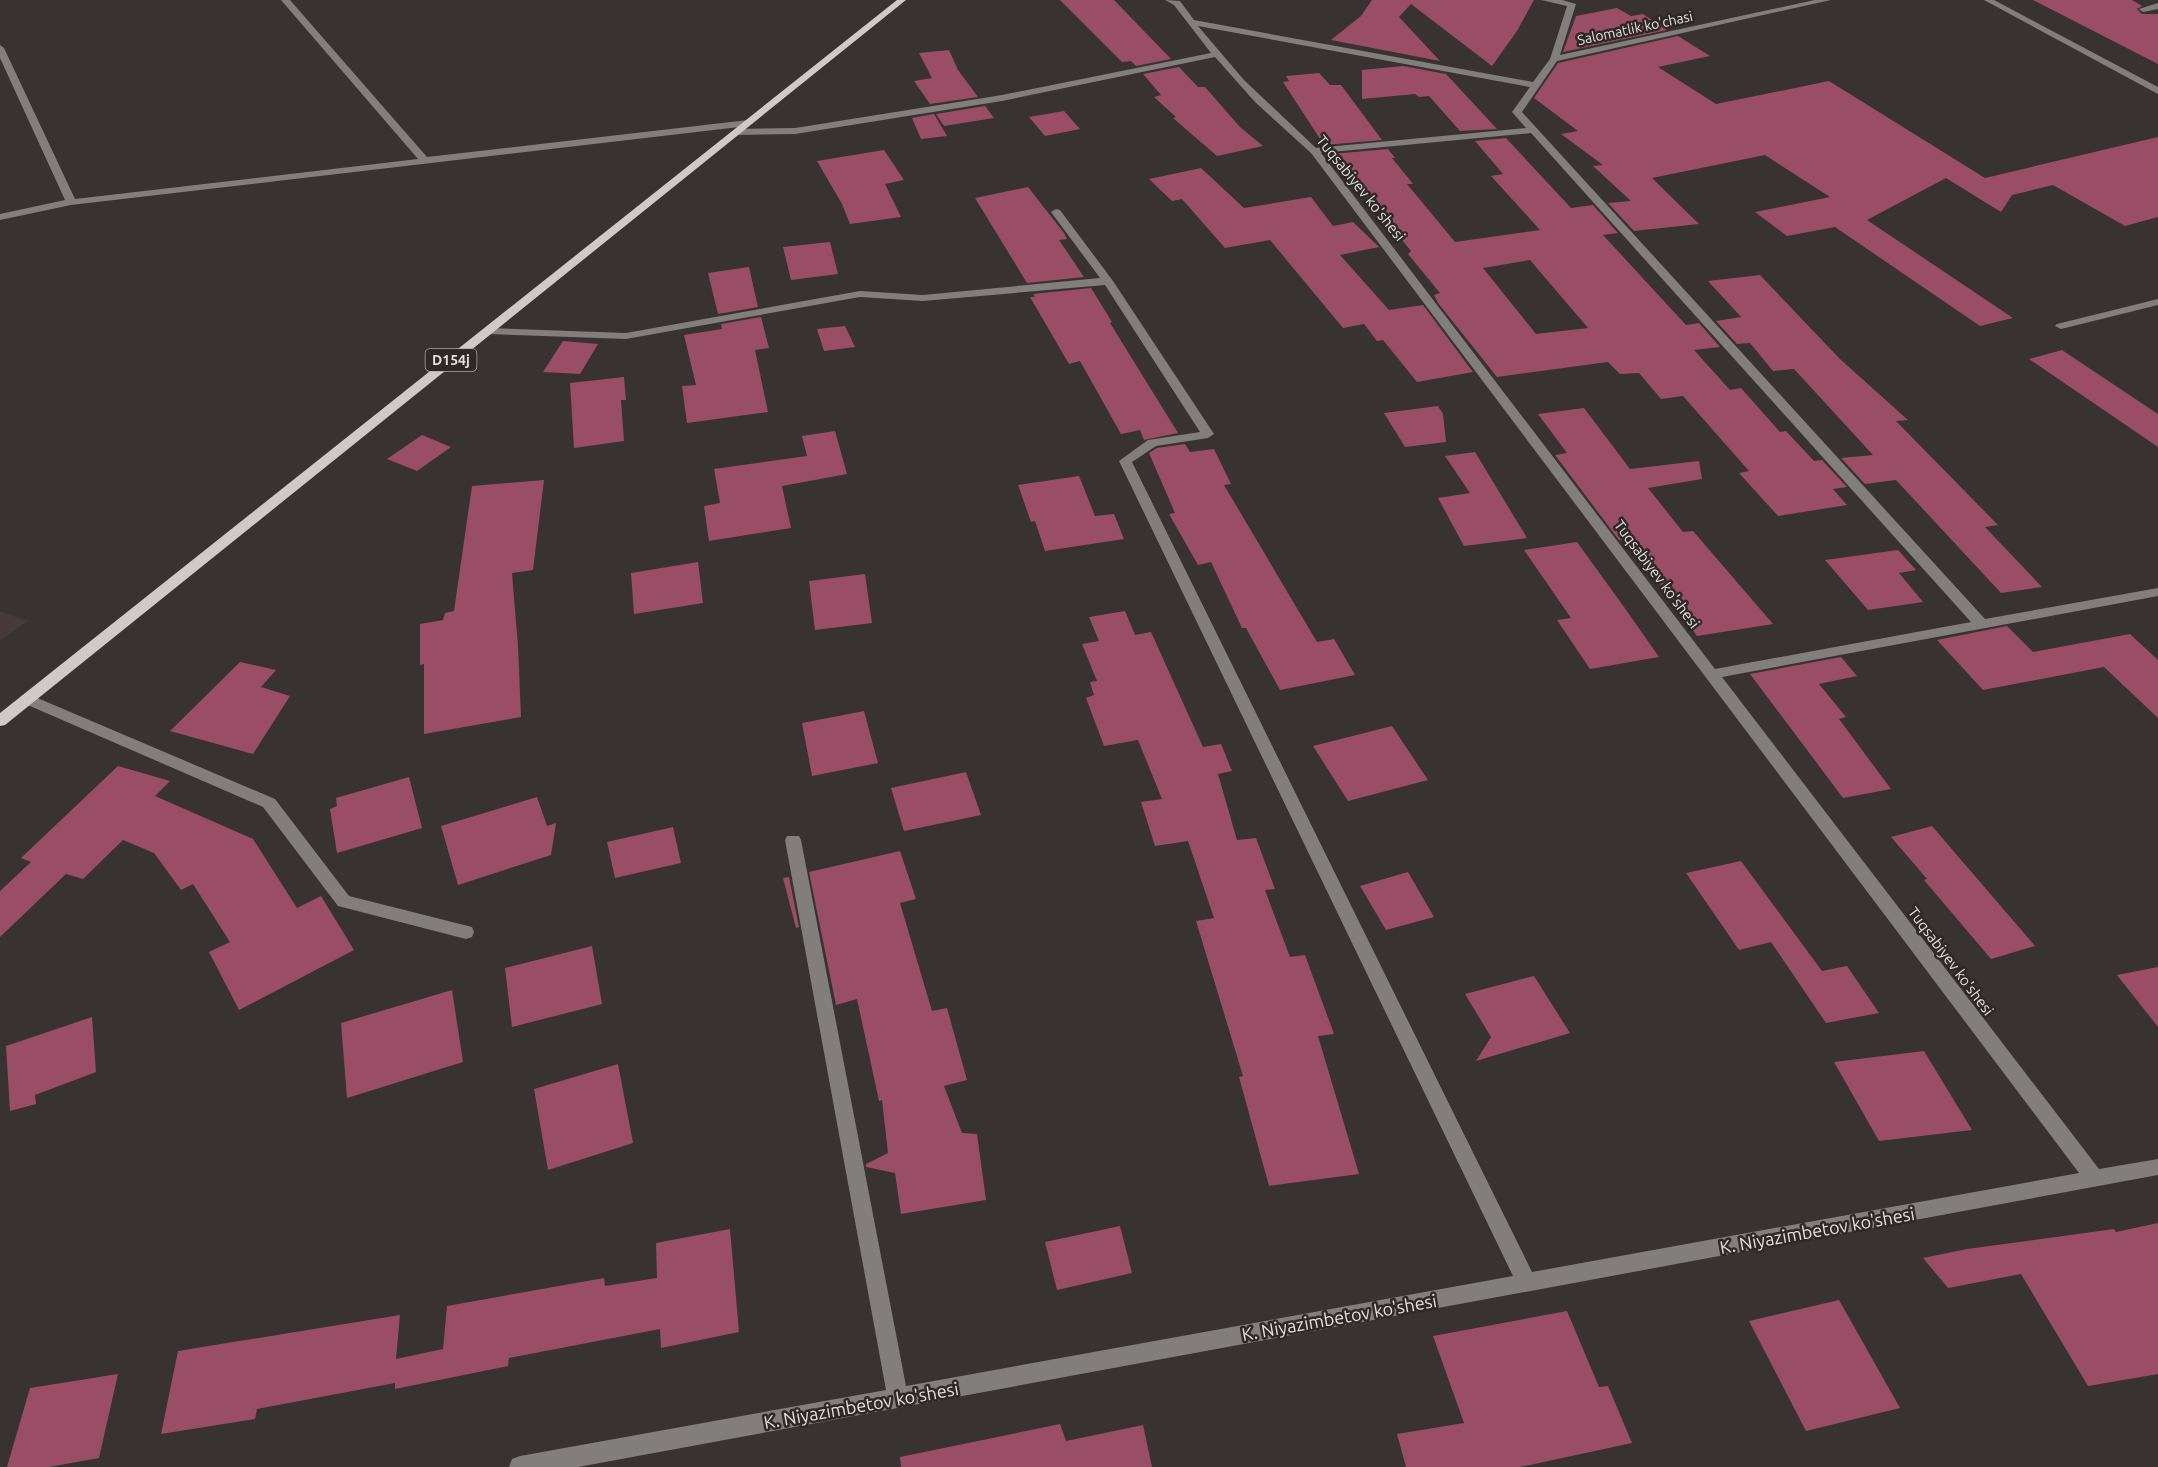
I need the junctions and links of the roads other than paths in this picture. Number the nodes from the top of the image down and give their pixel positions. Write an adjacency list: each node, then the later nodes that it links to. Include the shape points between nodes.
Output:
1 (285, 0): 19 (street)
2 (902, 0): 15 (main road, D154j)
3 (1545, 0): 12 (street, via 1572,4)
4 (1827, 0): 12 (street, Salomatlik ko'chasi)
5 (1988, 0): 14 (street)
6 (1175, 1): 9 (street, Tuqsabiyev ko'shesi)
7 (2158, 6): 8 (street)
8 (2143, 9)
9 (1190, 21): 11 (street, Tuqsabiyev ko'shesi); 13 (street)
10 (0, 48): 20 (street)
11 (1218, 54): 17 (street, via 1002,98 795,131); 18 (street, Tuqsabiyev ko'shesi, via 1277,119)
12 (1554, 59): 13 (street)
13 (1536, 85): 16 (street, via 1517,112)
14 (2158, 91)
15 (748, 123): 17 (main road, D154j); 19 (street)
16 (1534, 130): 18 (street); 28 (street)
17 (737, 132): 26 (main road, D154j)
18 (1314, 152): 29 (street, Tuqsabiyev ko'shesi)
19 (425, 161): 20 (street)
20 (71, 202): 22 (street)
21 (1056, 212): 23 (street)
22 (0, 217)
23 (1108, 281): 26 (street, via 923,298 860,294 626,336); 36 (street, via 1208,435 1152,443 1125,461)
24 (2158, 302): 25 (street)
25 (2061, 326)
26 (488, 331): 30 (main road, D154j)
27 (2158, 592): 28 (street)
28 (1981, 624): 29 (street)
29 (1713, 674): 35 (street, Tuqsabiyev ko'shesi)
30 (28, 699): 31 (main road, D154j); 33 (street, via 269,803 344,901)
31 (0, 721)
32 (793, 840): 37 (street)
33 (466, 932)
34 (2158, 1167): 35 (street, K. Niyazimbetov ko'shesi)
35 (2095, 1179): 36 (street, K. Niyazimbetov ko'shesi)
36 (1527, 1283): 37 (street, K. Niyazimbetov ko'shesi)
37 (898, 1398): 38 (street, K. Niyazimbetov ko'shesi)
38 (520, 1467)

